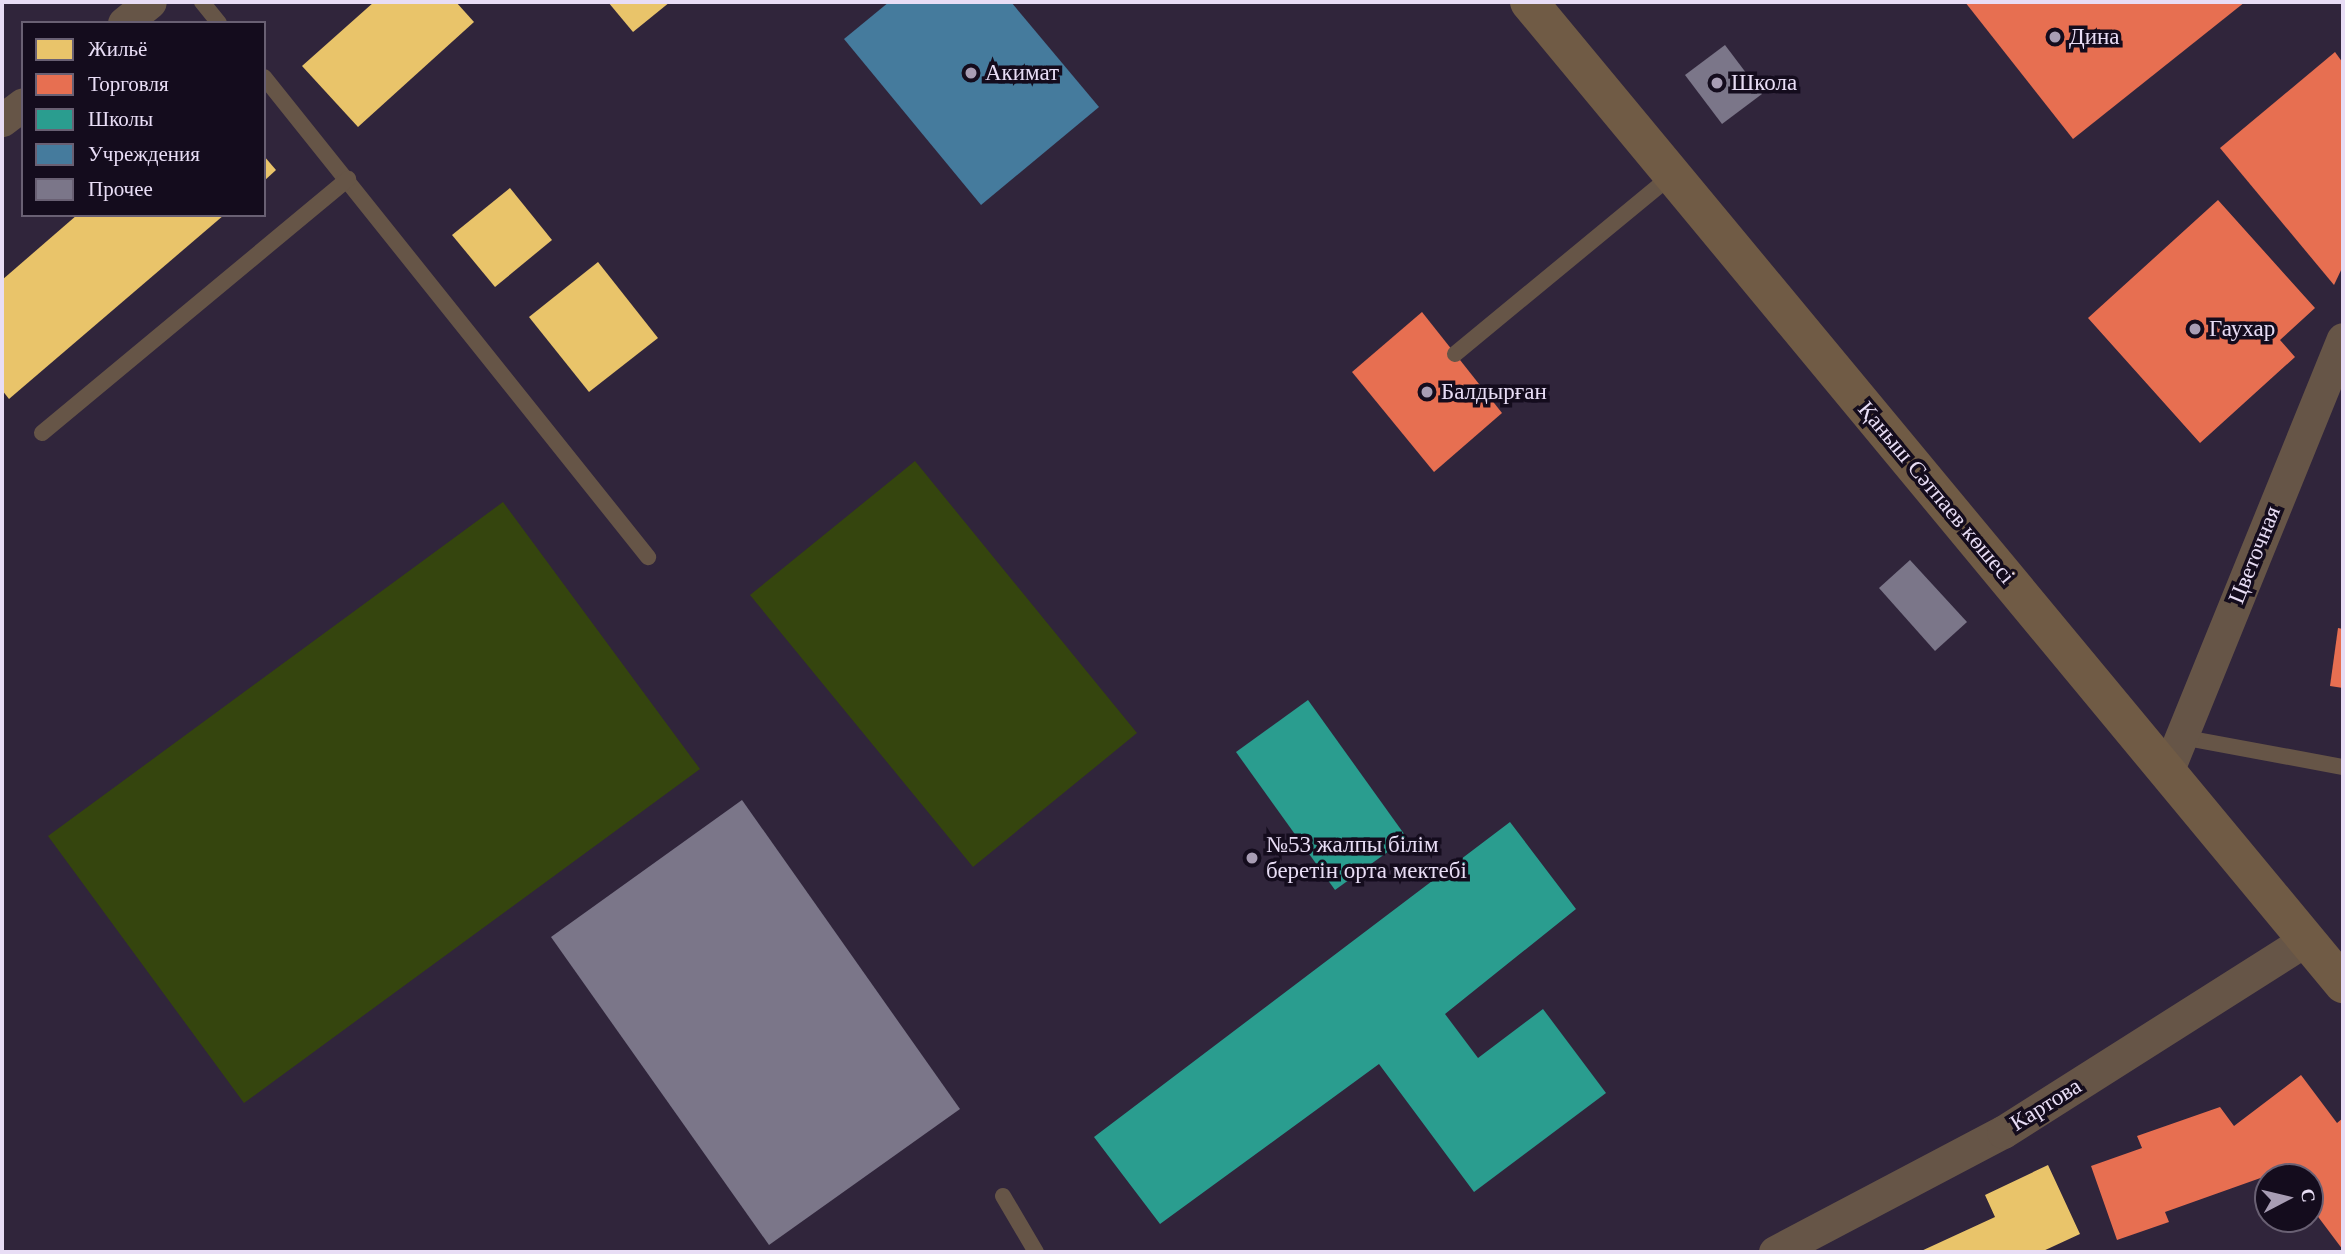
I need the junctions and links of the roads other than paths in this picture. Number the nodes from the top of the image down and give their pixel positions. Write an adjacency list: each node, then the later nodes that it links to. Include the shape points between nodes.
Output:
1 (150, 2): 4 (street)
2 (202, 2): 5 (lane)
3 (1529, 2): 9 (street, Қаныш Сәтпаев көшесі)
4 (126, 21)
5 (217, 21)
6 (266, 80): 10 (lane)
7 (21, 106): 8 (street)
8 (2, 120)
9 (1672, 175): 12 (lane); 17 (street, Қаныш Сәтпаев көшесі)
10 (348, 179): 13 (lane); 14 (lane)
11 (2343, 338): 15 (street, Цветочная)
12 (1455, 354)
13 (42, 433)
14 (648, 557)
15 (2181, 737): 16 (lane); 17 (street, Цветочная)
16 (2343, 767)
17 (2167, 772): 18 (street, Қаныш Сәтпаев көшесі)
18 (2306, 940): 19 (street, Қаныш Сәтпаев көшесі); 22 (street, Картова, via 2003,1132)
19 (2343, 984)
20 (1003, 1196): 21 (lane)
21 (1036, 1252)
22 (1774, 1252)

